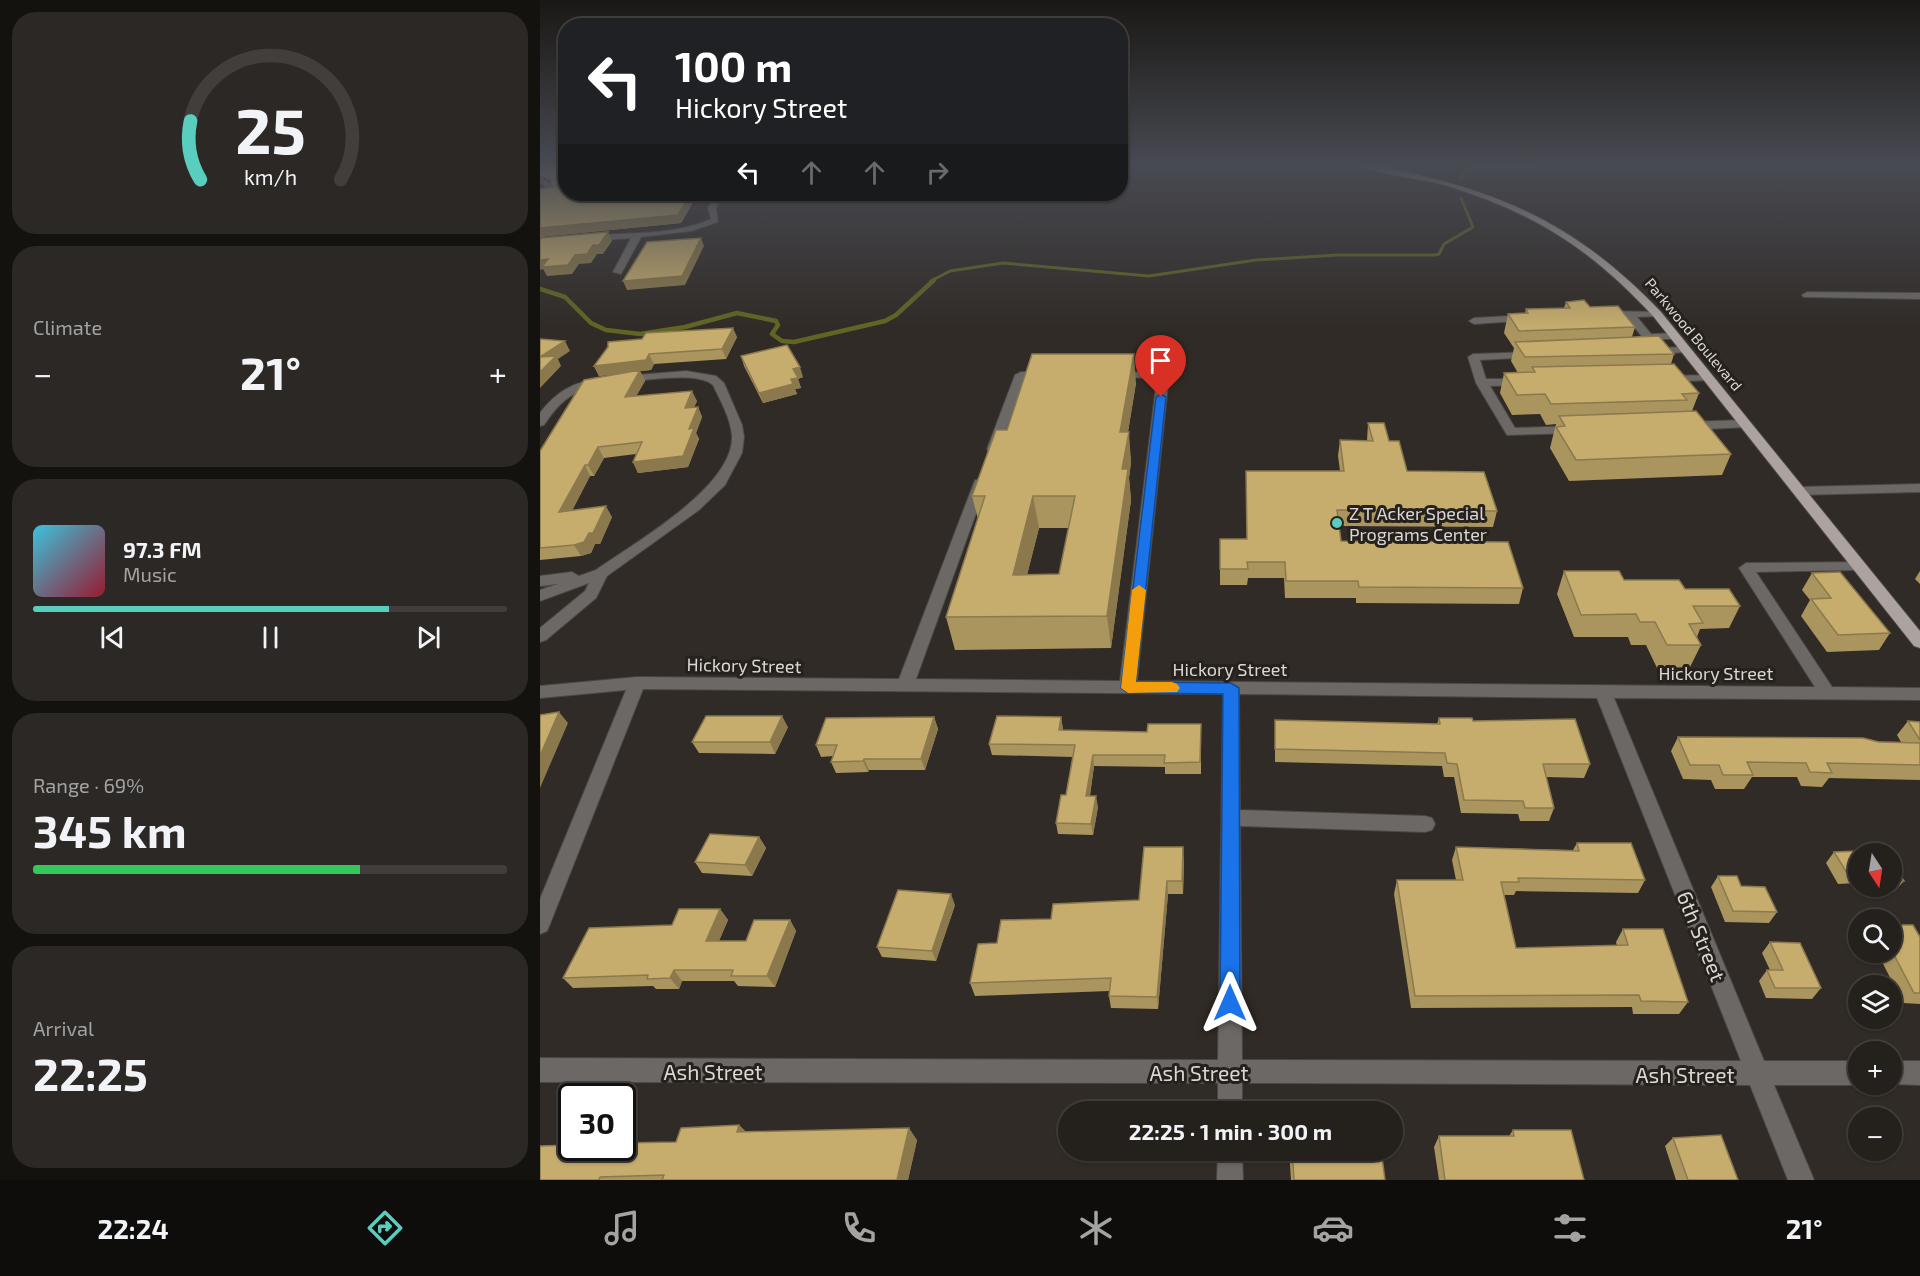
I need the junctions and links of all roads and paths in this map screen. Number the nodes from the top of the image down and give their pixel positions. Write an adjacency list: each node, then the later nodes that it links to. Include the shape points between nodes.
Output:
1 (715, 219): 3 (street, via 710,224)
2 (1540, 219): 10 (main road, Parkwood Boulevard, via 1611,268)
3 (638, 234): 4 (street); 5 (street)
4 (584, 239)
5 (618, 272)
6 (1807, 295): 7 (street)
7 (1920, 296)
8 (1599, 314): 9 (street)
9 (1629, 314): 10 (street); 13 (street, via 1648,337)
10 (1657, 314): 13 (main road, Parkwood Boulevard)
11 (1544, 316): 12 (street)
12 (1474, 321)
13 (1675, 336): 14 (main road, Parkwood Boulevard)
14 (1685, 350): 15 (street); 19 (main road, Parkwood Boulevard)
15 (1644, 351)
16 (1541, 355): 22 (street, via 1473,357)
17 (1056, 375): 36 (street, via 1021,375)
18 (1104, 375): 37 (street, via 1163,375)
19 (1707, 378): 20 (street); 24 (main road, Parkwood Boulevard)
20 (1652, 379)
21 (1538, 382): 22 (street)
22 (1482, 383): 26 (street, via 1511,432)
23 (540, 422): 30 (street, via 555,401 594,382 686,374 704,375 718,383 738,437 730,467 708,495)
24 (1745, 424): 25 (street); 28 (main road, Parkwood Boulevard)
25 (1670, 427)
26 (1591, 430)
27 (1920, 489): 28 (street)
28 (1798, 490): 29 (main road, Parkwood Boulevard)
29 (1858, 565): 34 (main road, Parkwood Boulevard); 41 (street, via 1746,568)
30 (601, 573): 31 (street); 32 (street); 33 (street, via 591,594)
31 (540, 581)
32 (540, 596)
33 (544, 629)
34 (1920, 642)
35 (637, 683): 36 (street, Hickory Street); 39 (street, Hickory Street); 45 (street)
36 (905, 686): 37 (street, Hickory Street)
37 (1128, 688): 38 (street, Hickory Street)
38 (1231, 688): 40 (street, Hickory Street); 43 (street)
39 (540, 692)
40 (1603, 692): 41 (street, Hickory Street); 51 (street, 6th Street)
41 (1828, 694): 42 (street, Hickory Street)
42 (1920, 694)
43 (1231, 818): 44 (street); 47 (street)
44 (1425, 824)
45 (540, 924)
46 (540, 1070): 47 (street, Ash Street)
47 (1230, 1072): 51 (street, Ash Street); 52 (street)
48 (1848, 1073): 51 (street, Ash Street)
49 (1902, 1073): 50 (street)
50 (1920, 1073)
51 (1758, 1074): 55 (street, 6th Street)
52 (1230, 1101)
53 (1230, 1161): 54 (street)
54 (1230, 1180)
55 (1801, 1180)

